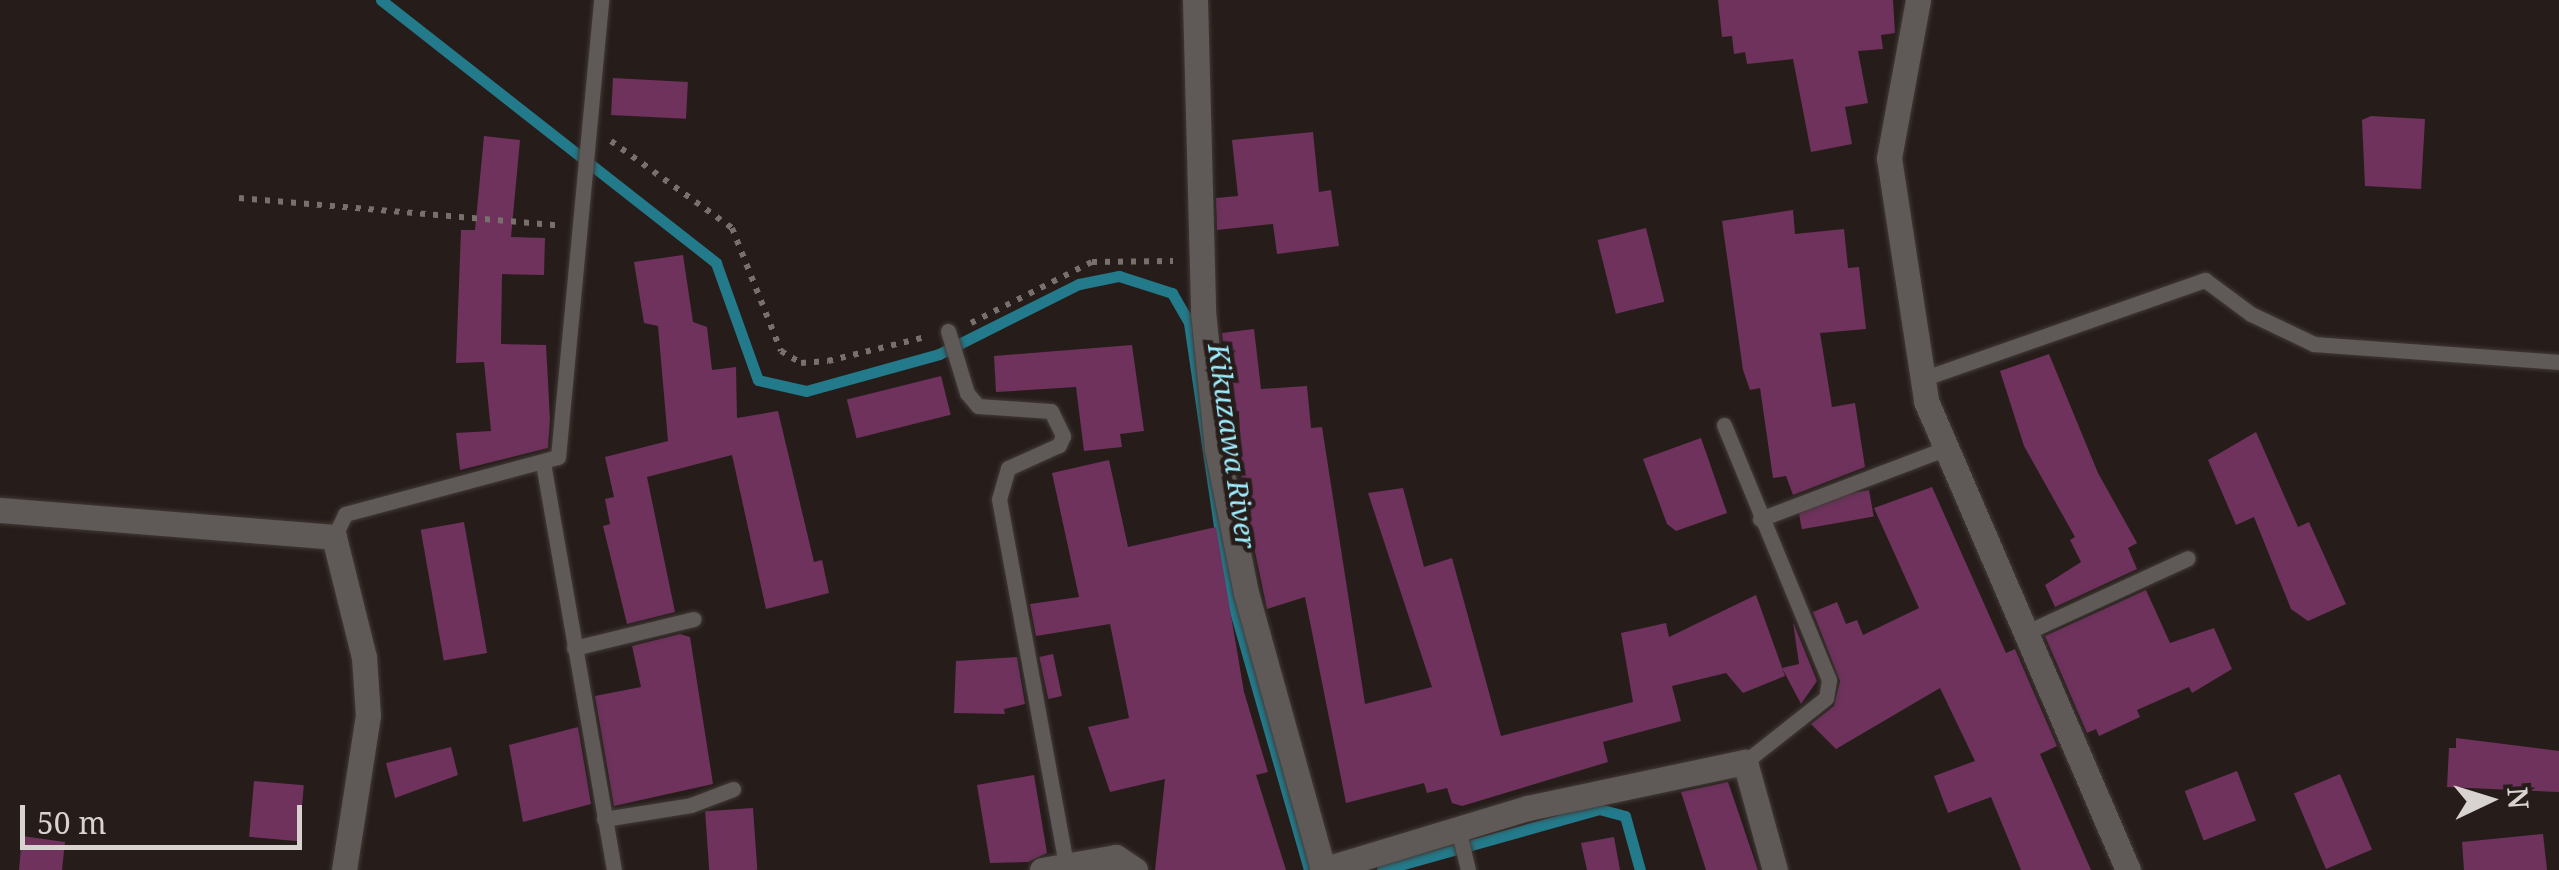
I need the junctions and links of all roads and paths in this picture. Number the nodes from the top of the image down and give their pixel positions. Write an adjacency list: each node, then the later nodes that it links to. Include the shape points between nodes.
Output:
1 (601, 0): 4 (lane)
2 (1195, 0): 7 (street)
3 (1918, 0): 10 (street, via 1889,158)
4 (589, 125): 6 (lane); 8 (path, via 732,228 772,336 801,363 863,356)
5 (239, 198): 6 (path)
6 (578, 227): 13 (lane, via 558,457)
7 (1203, 268): 8 (path, via 1154,257 1092,262); 29 (street, via 1217,449 1246,593)
8 (948, 330): 25 (lane, via 967,392 978,406 1051,410 1063,436 1059,445 1008,468 999,498)
9 (2559, 362): 10 (lane, via 2314,344 2264,322 2204,280)
10 (1922, 379): 12 (street)
11 (1724, 426): 15 (lane)
12 (1947, 448): 15 (lane); 19 (street)
13 (542, 463): 16 (lane, via 346,514); 20 (lane)
14 (0, 510): 16 (street)
15 (1760, 519): 21 (lane, via 1829,688 1813,710)
16 (334, 537): 26 (street, via 364,656 368,715)
17 (2188, 558): 19 (lane)
18 (694, 619): 20 (lane)
19 (2026, 633): 32 (street)
20 (574, 648): 23 (lane)
21 (1746, 762): 24 (street); 31 (street)
22 (733, 789): 23 (lane, via 691,805)
23 (604, 819): 27 (lane)
24 (1458, 828): 29 (street); 30 (lane)
25 (1054, 866): 28 (street, via 1116,857)
26 (344, 870)
27 (614, 870)
28 (1135, 870)
29 (1322, 870)
30 (1468, 870)
31 (1775, 870)
32 (2128, 870)

